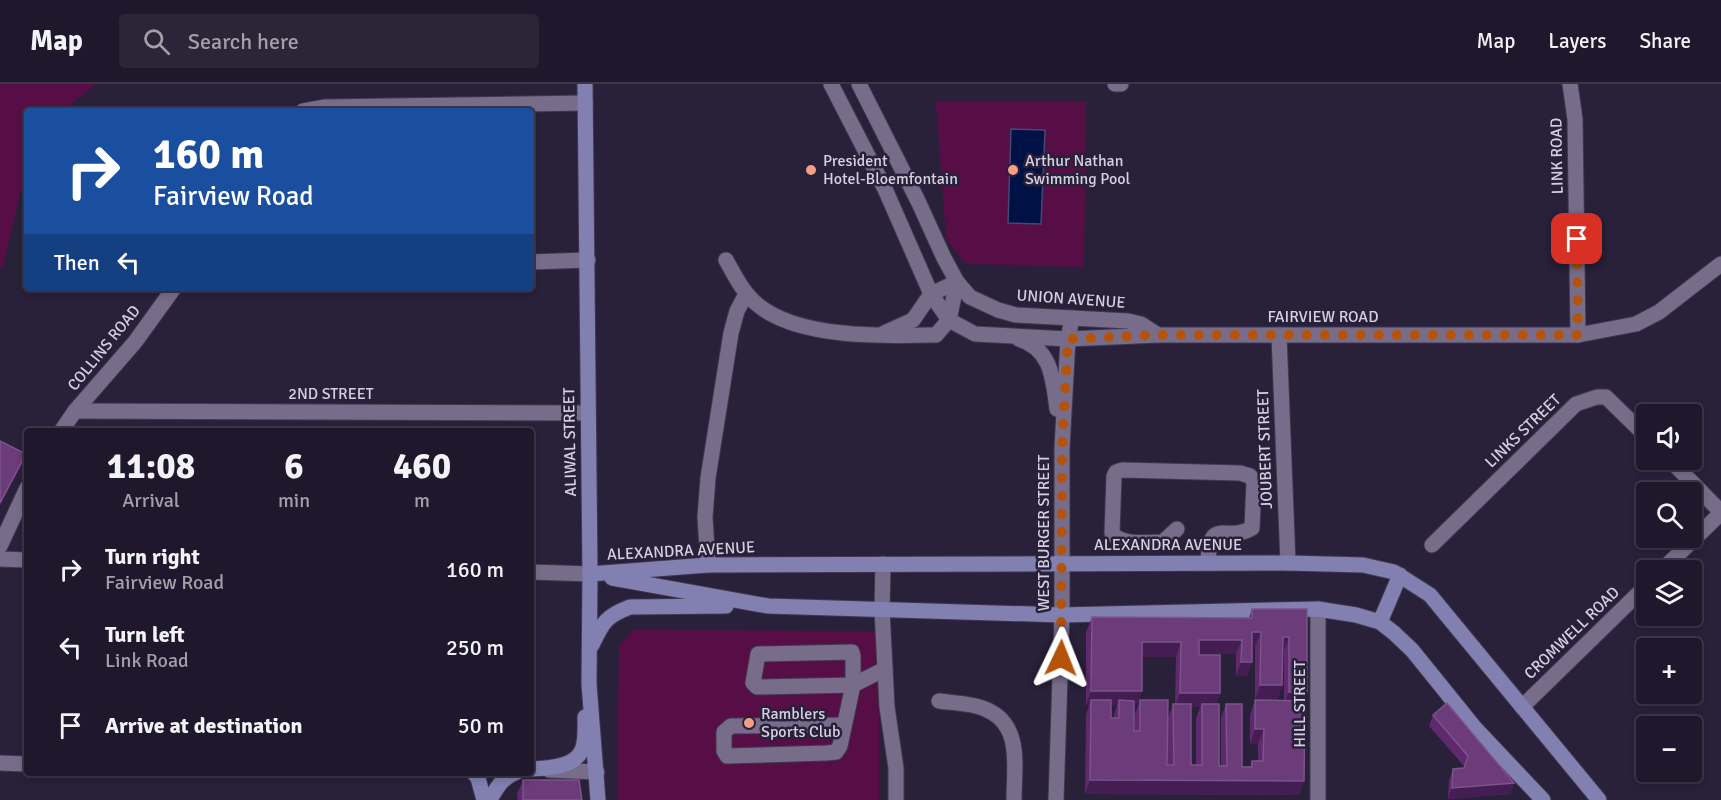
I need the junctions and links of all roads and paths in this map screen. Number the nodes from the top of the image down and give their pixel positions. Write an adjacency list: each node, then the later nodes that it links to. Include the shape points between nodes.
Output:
1 (585, 84): 7 (main road, ALIWAL STREET)
2 (831, 84): 16 (street, via 885,189)
3 (859, 84): 13 (street, UNION AVENUE)
4 (1115, 84): 5 (street)
5 (1121, 84)
6 (1570, 84): 21 (street, LINK ROAD, via 1575,119)
7 (585, 103): 8 (street); 9 (main road, ALIWAL STREET)
8 (318, 108)
9 (588, 260): 11 (street); 26 (main road, ALIWAL STREET)
10 (726, 260): 15 (street)
11 (534, 262)
12 (1721, 264): 21 (street, FAIRVIEW ROAD, via 1659,312 1636,324)
13 (957, 282): 16 (street); 17 (street, UNION AVENUE, via 970,297 998,310 1016,315); 18 (street)
14 (172, 291): 25 (street, COLLINS ROAD, via 135,342)
15 (746, 294): 22 (street, via 759,306 804,327); 43 (street, via 730,333 708,478)
16 (931, 294): 18 (street); 22 (street, via 913,320)
17 (1072, 318): 19 (street, UNION AVENUE, via 1128,321); 24 (street, WEST BURGER STREET)
18 (949, 320): 22 (street, via 936,335); 23 (street, via 975,334)
19 (1158, 335): 20 (street, FAIRVIEW ROAD); 24 (street, FAIRVIEW ROAD)
20 (1279, 335): 21 (street, FAIRVIEW ROAD); 40 (street, JOUBERT STREET)
21 (1578, 335)
22 (879, 336)
23 (1008, 336): 24 (street); 29 (street, via 1029,342 1048,361)
24 (1068, 339): 29 (street, WEST BURGER STREET)
25 (75, 411): 26 (street, 2ND STREET); 28 (street, COLLINS ROAD)
26 (588, 413): 45 (main road, ALIWAL STREET)
27 (1636, 426): 34 (street, LINKS STREET, via 1606,397 1576,404)
28 (63, 428)
29 (1062, 448): 42 (street, WEST BURGER STREET)
30 (1680, 470): 32 (street)
31 (24, 494): 35 (street)
32 (1721, 512): 38 (street)
33 (1177, 530): 39 (street, via 1163,542 1116,539 1112,533 1116,472 1250,476 1254,482 1251,528 1212,536)
34 (1432, 545)
35 (0, 546)
36 (0, 559): 37 (street)
37 (24, 560)
38 (1672, 560)
39 (1208, 563): 40 (main road, ALEXANDRA AVENUE); 42 (main road, ALEXANDRA AVENUE)
40 (1288, 563): 46 (main road, ALEXANDRA AVENUE, via 1363,565)
41 (883, 564): 42 (main road, ALEXANDRA AVENUE); 43 (main road, ALEXANDRA AVENUE); 50 (street)
42 (1063, 564): 51 (street, WEST BURGER STREET)
43 (708, 565): 45 (main road, ALEXANDRA AVENUE)
44 (534, 572): 45 (street)
45 (590, 574): 48 (main road, ALEXANDRA AVENUE); 53 (main road, ALIWAL STREET)
46 (1400, 575): 52 (main road); 58 (main road, ALEXANDRA AVENUE, via 1430,595)
47 (1636, 596): 58 (street, CROMWELL ROAD)
48 (768, 606): 50 (main road, ALEXANDRA AVENUE); 53 (main road, via 630,607 603,622)
49 (1318, 609): 51 (main road, ALEXANDRA AVENUE); 52 (main road, ALEXANDRA AVENUE); 74 (street, HILL STREET)
50 (882, 610): 51 (main road, ALEXANDRA AVENUE); 54 (street)
51 (1062, 615): 73 (street, WEST BURGER STREET)
52 (1380, 622): 67 (main road, ALEXANDRA AVENUE, via 1412,650 1475,728)
53 (589, 651): 55 (main road, ALIWAL STREET)
54 (885, 669): 56 (street); 71 (street)
55 (589, 684): 62 (main road, via 582,750 560,766); 64 (main road, ALIWAL STREET)
56 (853, 685): 56 (street, via 757,687 753,683 756,656 849,651 854,656); 59 (street)
57 (939, 701): 72 (street, via 985,708 1004,720 1013,736)
58 (1522, 707): 75 (main road, ALEXANDRA AVENUE)
59 (844, 725): 59 (street, via 731,726 724,732 724,751 727,756 836,752)
60 (0, 763): 61 (street)
61 (24, 764)
62 (534, 769)
63 (534, 769): 64 (street)
64 (597, 772): 70 (main road, ALIWAL STREET)
65 (476, 776): 68 (main road)
66 (509, 776): 69 (main road, via 496,787)
67 (1540, 799)
68 (484, 800)
69 (490, 800)
70 (598, 800)
71 (896, 800)
72 (1014, 800)
73 (1056, 800)
74 (1318, 800)
75 (1599, 800)

